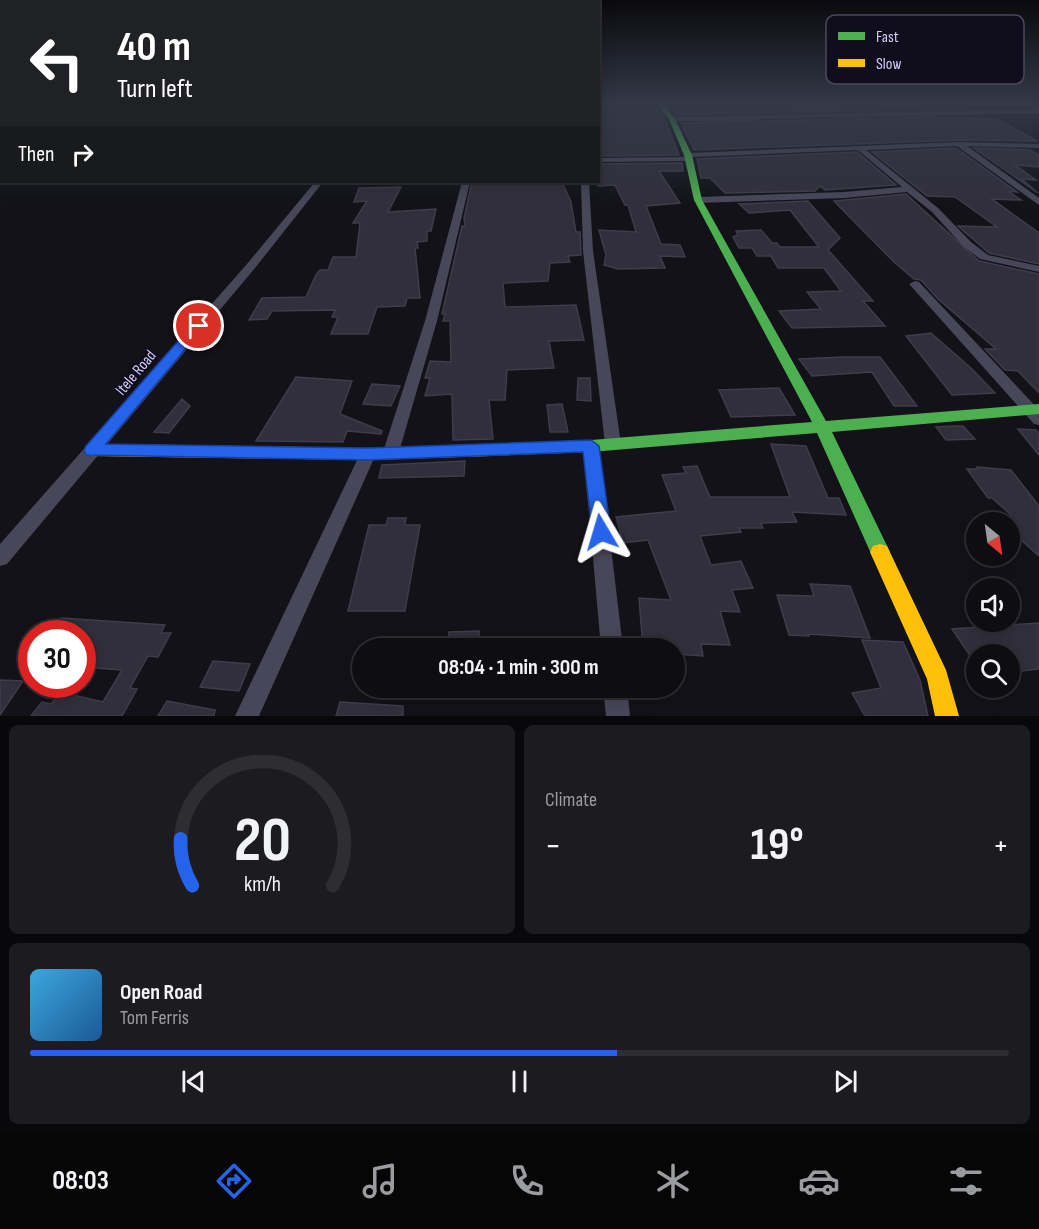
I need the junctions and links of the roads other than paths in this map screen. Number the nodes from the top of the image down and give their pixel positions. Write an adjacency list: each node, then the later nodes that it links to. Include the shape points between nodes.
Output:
1 (680, 137): 5 (street)
2 (959, 144): 3 (street); 4 (street); 12 (street)
3 (1039, 146)
4 (858, 147): 5 (street); 10 (street)
5 (688, 157): 6 (street); 11 (street)
6 (600, 160)
7 (318, 183): 19 (street, Itele Road)
8 (466, 183): 20 (street, via 431,321)
9 (585, 183): 17 (street, via 588,251)
10 (908, 189): 11 (street); 13 (street, via 984,257)
11 (698, 200): 16 (street)
12 (1039, 202)
13 (1039, 268)
14 (915, 284): 15 (street)
15 (1036, 413): 16 (street)
16 (822, 427): 17 (street); 27 (street, via 938,678)
17 (613, 444): 18 (street)
18 (591, 446): 20 (street); 23 (street)
19 (92, 450): 21 (street); 22 (street, Itele Road)
20 (391, 452): 21 (street)
21 (368, 454): 25 (street)
22 (0, 558)
23 (611, 638)
24 (616, 698): 26 (street)
25 (248, 716)
26 (618, 716)
27 (947, 716)

